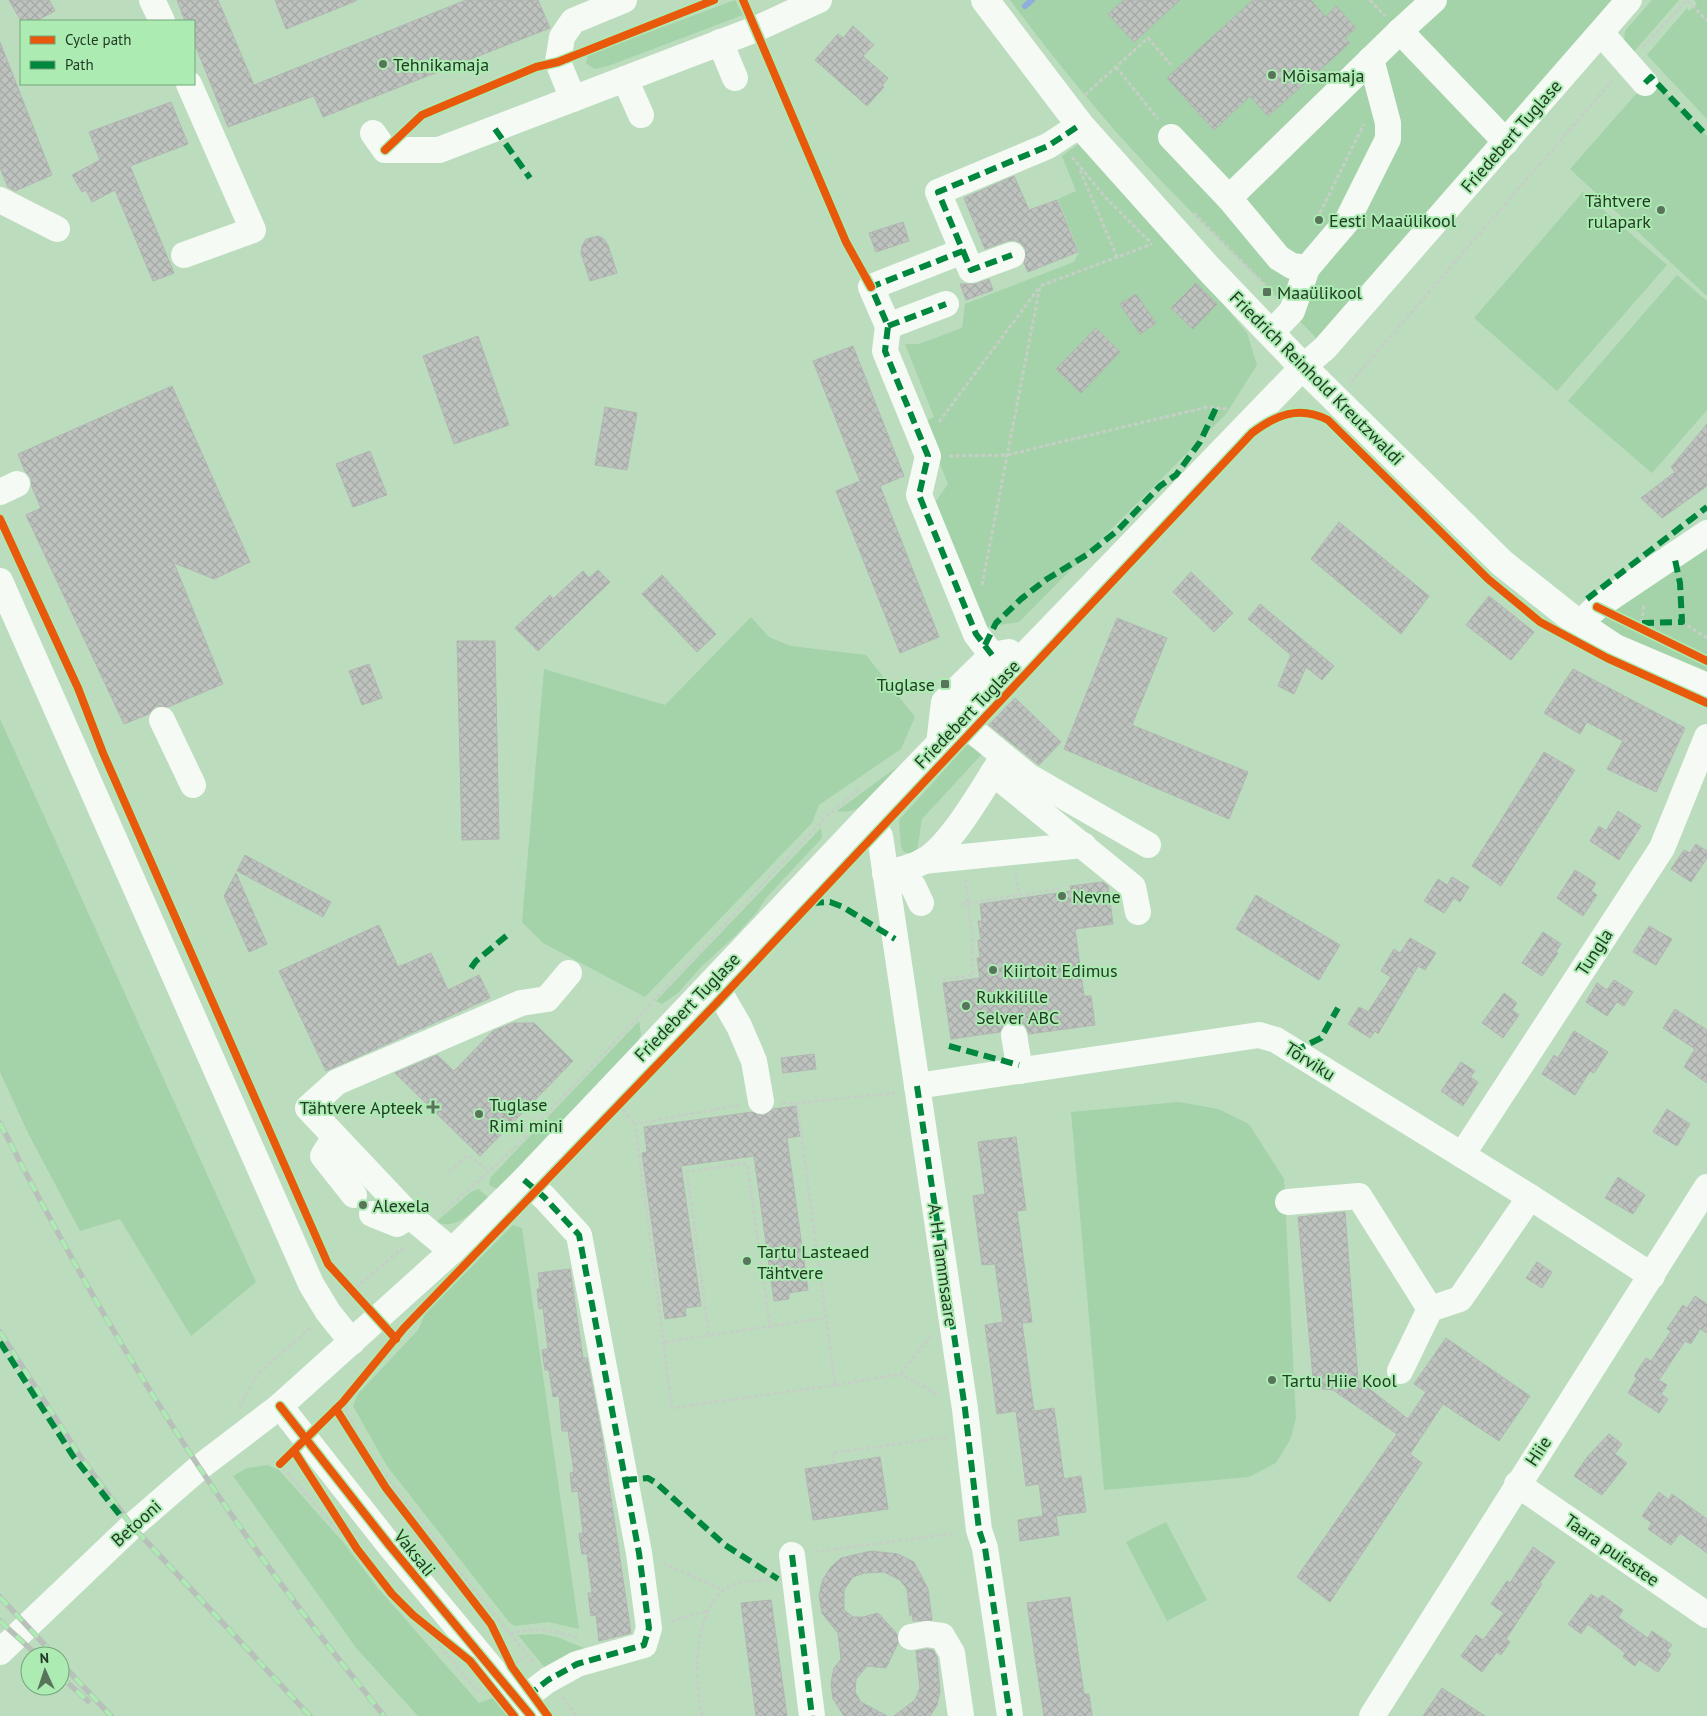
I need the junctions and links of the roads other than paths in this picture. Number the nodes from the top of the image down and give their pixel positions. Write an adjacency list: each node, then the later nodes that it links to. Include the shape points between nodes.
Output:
1 (152, 0): 7 (street)
2 (624, 0): 16 (street, via 572,21 562,37 558,62)
3 (820, 0): 10 (street)
4 (986, 0): 18 (main road, Friedrich Reinhold Kreutzwaldi)
5 (1434, 0): 8 (street)
6 (1629, 0): 9 (street, Friedebert Tuglase)
7 (162, 20)
8 (1400, 31): 11 (street); 21 (street)
9 (1601, 33): 14 (street); 21 (street, Friedebert Tuglase)
10 (720, 42): 12 (street); 13 (street)
11 (1371, 60): 22 (street); 28 (street, via 1388,123 1388,139 1347,221)
12 (735, 78)
13 (625, 79): 16 (street); 17 (street)
14 (1645, 83)
15 (189, 85): 27 (street, via 253,230)
16 (573, 99): 19 (street, via 490,126 439,150 385,150)
17 (641, 115)
18 (1080, 125): 25 (street, via 1048,146 938,192); 31 (main road, Friedrich Reinhold Kreutzwaldi)
19 (373, 133)
20 (1171, 137): 22 (street)
21 (1506, 142): 32 (street, Friedebert Tuglase, via 1325,348)
22 (1230, 198): 28 (street, via 1279,258 1292,266)
23 (0, 200): 24 (street)
24 (56, 229)
25 (963, 251): 26 (street, via 971,270); 30 (street, via 871,287)
26 (1012, 254)
27 (184, 255)
28 (1307, 268): 31 (street, via 1292,311)
29 (946, 304): 30 (street)
30 (888, 326): 37 (street, via 885,351 926,450 919,495 976,634)
31 (1271, 333): 32 (main road, Friedrich Reinhold Kreutzwaldi)
32 (1303, 367): 35 (main road, Friedrich Reinhold Kreutzwaldi, via 1502,563); 36 (street, Friedebert Tuglase)
33 (1707, 533): 35 (street, via 1597,607)
34 (0, 581): 70 (street, via 311,1284)
35 (1578, 624): 38 (main road, Friedrich Reinhold Kreutzwaldi, via 1615,648)
36 (1031, 648): 37 (street); 40 (street, Friedebert Tuglase)
37 (992, 655): 42 (street, via 944,702)
38 (1707, 687)
39 (162, 720): 44 (street)
40 (961, 721): 42 (street, Friedebert Tuglase); 43 (street)
41 (1707, 737): 59 (street, Tungla, via 1662,848)
42 (939, 744): 45 (street, Friedebert Tuglase)
43 (998, 765): 46 (street); 47 (street, via 1028,776); 48 (street, via 944,844)
44 (193, 785)
45 (867, 818): 49 (street, A. H. Tammsaare, via 880,836); 53 (street, Friedebert Tuglase)
46 (1083, 845): 48 (street); 51 (street, via 1133,887)
47 (1148, 845)
48 (923, 861): 49 (street)
49 (890, 872): 50 (street, via 913,886); 56 (street, A. H. Tammsaare)
50 (921, 903)
51 (1138, 912)
52 (569, 974): 58 (street, via 547,999 521,1003 337,1082 297,1106)
53 (713, 981): 57 (street, via 739,1026 754,1061); 60 (street, Friedebert Tuglase)
54 (1014, 1035): 55 (street)
55 (1020, 1071): 56 (street, Tõrviku); 59 (street, Tõrviku, via 1260,1035 1276,1040)
56 (917, 1086): 81 (street, A. H. Tammsaare, via 979,1530 985,1548)
57 (761, 1102)
58 (336, 1137): 62 (street, via 323,1156); 66 (street)
59 (1462, 1155): 63 (street, Tõrviku)
60 (524, 1180): 67 (street, Friedebert Tuglase); 78 (street, via 544,1196 579,1235 639,1553 649,1628 644,1645 577,1664)
61 (1707, 1187): 68 (street, Hiie)
62 (354, 1195)
63 (1530, 1197): 68 (street, Tõrviku); 69 (street, via 1460,1300)
64 (1288, 1202): 69 (street, via 1359,1196)
65 (372, 1214): 66 (street, via 397,1224)
66 (418, 1222): 67 (street)
67 (452, 1251): 70 (street, Friedebert Tuglase)
68 (1652, 1276): 73 (street, Hiie)
69 (1430, 1309): 71 (street)
70 (352, 1342): 72 (street, Friedebert Tuglase)
71 (1400, 1371)
72 (280, 1406): 77 (street, Betooni, via 132,1526); 78 (street, Vaksali, via 300,1450)
73 (1517, 1484): 75 (street, Taara puiestee); 82 (street, Hiie)
74 (793, 1566): 79 (street)
75 (1707, 1615)
76 (911, 1637): 80 (street, via 926,1634 942,1636 952,1653)
77 (0, 1652)
78 (532, 1698)
79 (812, 1716)
80 (961, 1716)
81 (1010, 1716)
82 (1372, 1716)

